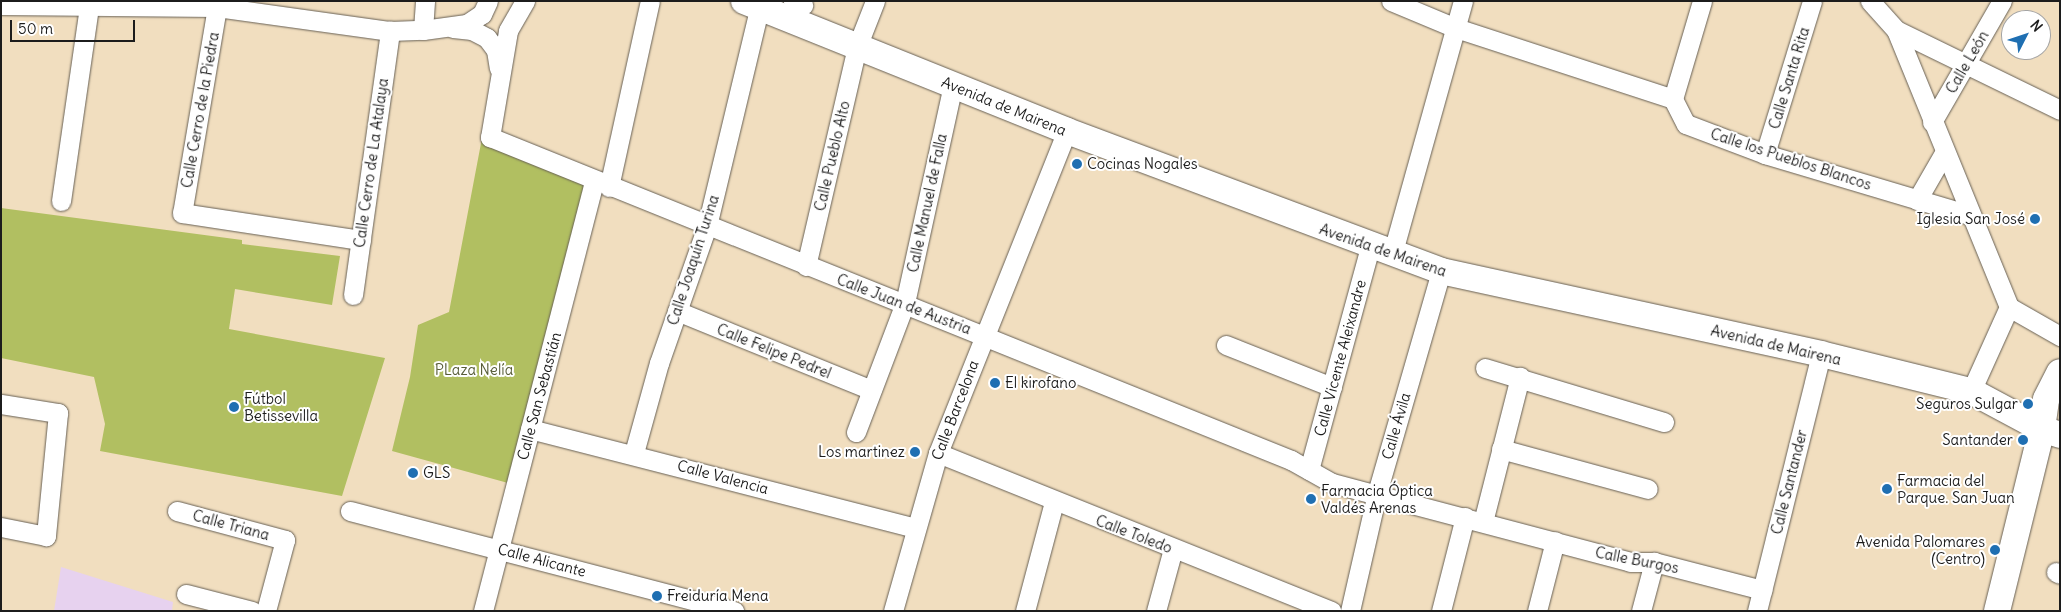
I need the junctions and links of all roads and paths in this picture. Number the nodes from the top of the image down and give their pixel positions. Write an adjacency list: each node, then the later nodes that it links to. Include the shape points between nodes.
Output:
1 (425, 1): 20 (street)
2 (650, 1): 33 (street, Calle San Sebastián)
3 (875, 1): 23 (street, Calle Pueblo Alto)
4 (1391, 1): 18 (street)
5 (1463, 1): 18 (street, Calle Vicente Aleixandre)
6 (1702, 1): 27 (street)
7 (1812, 1): 32 (street, Calle Santa Rita)
8 (1870, 1): 21 (street)
9 (2002, 1): 24 (street, Calle León)
10 (488, 2): 17 (street, via 474,20); 19 (street)
11 (134, 3): 15 (street); 16 (street)
12 (755, 3): 23 (street, Avenida de Mairena); 37 (street, Calle Joaquín Turina)
13 (522, 5): 19 (street, via 505,21); 25 (street, Calle Juan de Austria, via 508,31)
14 (1, 6): 15 (street)
15 (90, 6): 35 (street)
16 (217, 7): 22 (street); 38 (street, Calle Cerro de la Piedra, via 182,213)
17 (445, 28): 19 (street); 20 (street)
18 (1456, 28): 27 (street); 39 (street, Calle Vicente Aleixandre)
19 (480, 29): 25 (street, via 496,50)
20 (423, 30): 22 (street)
21 (1896, 30): 24 (street); 29 (street)
22 (390, 31): 38 (street, Calle Cerro de La Atalaya)
23 (857, 47): 26 (street, Avenida de Mairena); 40 (street, Calle Pueblo Alto)
24 (1967, 62): 28 (street); 29 (street, Calle León)
25 (500, 75): 33 (street, Calle Juan de Austria, via 490,136)
26 (953, 85): 30 (street, Avenida de Mairena); 43 (street, Calle Manuel de Falla)
27 (1673, 99): 32 (street, Calle los Pueblos Blancos, via 1686,124)
28 (2060, 110)
29 (1932, 122): 31 (street)
30 (1067, 131): 39 (street, Avenida de Mairena); 46 (street, Calle Barcelona)
31 (1944, 153): 34 (street); 36 (street)
32 (1766, 154): 34 (street, Calle los Pueblos Blancos)
33 (602, 184): 37 (street, Calle Juan de Austria); 58 (street, Calle San Sebastián)
34 (1917, 200): 36 (street, Calle los Pueblos Blancos)
35 (61, 201)
36 (1969, 215): 44 (street)
37 (707, 226): 40 (street, Calle Juan de Austria); 45 (street, Calle Joaquín Turina)
38 (361, 240): 42 (street, Calle Cerro de La Atalaya)
39 (1381, 251): 41 (street, Avenida de Mairena); 53 (street, Calle Vicente Aleixandre)
40 (806, 266): 43 (street, Calle Juan de Austria)
41 (1441, 272): 49 (street, Avenida de Mairena); 66 (street, Calle Ávila)
42 (353, 295)
43 (905, 303): 46 (street, Calle Juan de Austria); 54 (street, Calle Manuel de Falla)
44 (2009, 307): 47 (street); 55 (street)
45 (677, 311): 54 (street, Calle Felipe Pedrel); 63 (street, Calle Joaquín Turina)
46 (984, 335): 62 (street, Calle Barcelona); 64 (street, Calle Juan de Austria, via 1282,456)
47 (2060, 336)
48 (1226, 345): 53 (street)
49 (1821, 354): 55 (street, Avenida de Mairena); 77 (street, Calle Santander)
50 (1485, 368): 52 (street)
51 (2060, 372): 60 (street, via 2046,399)
52 (1520, 377): 57 (street); 61 (street)
53 (1332, 387): 64 (street, Calle Vicente Aleixandre)
54 (872, 390): 59 (street, Calle Manuel de Falla)
55 (1971, 391): 60 (street, Avenida de Mairena)
56 (1, 404): 71 (street, via 58,413 46,536)
57 (1664, 422)
58 (530, 429): 63 (street, Calle Valencia); 74 (street, Calle San Sebastián)
59 (856, 432)
60 (2051, 432): 92 (street)
61 (1501, 449): 65 (street); 70 (street)
62 (938, 453): 67 (street, Calle Toledo); 72 (street, Calle Barcelona)
63 (634, 454): 72 (street, Calle Valencia)
64 (1309, 470): 66 (street, Calle Juan de Austria, via 1332,483)
65 (1648, 489)
66 (1377, 494): 70 (street, Calle Burgos); 87 (street, Calle Ávila)
67 (1054, 502): 75 (street, Calle Toledo); 84 (street)
68 (177, 511): 80 (street, Calle Triana, via 285,540)
69 (350, 511): 74 (street, Calle Alicante)
70 (1474, 520): 73 (street, Calle Burgos); 88 (street)
71 (1, 527)
72 (915, 528): 83 (street, Calle Barcelona)
73 (1555, 542): 76 (street, Calle Burgos, via 1630,562); 89 (street)
74 (499, 549): 81 (street, Calle San Sebastián); 82 (street, Calle Alicante)
75 (1173, 549): 85 (street); 86 (street, Calle Toledo)
76 (1654, 562): 77 (street, Calle Burgos); 90 (street)
77 (1762, 590): 91 (street, Calle Santander)
78 (186, 594): 79 (street)
79 (252, 611)
80 (266, 611)
81 (483, 611)
82 (734, 611)
83 (893, 611)
84 (1025, 611)
85 (1156, 611)
86 (1332, 611)
87 (1350, 611)
88 (1441, 611)
89 (1537, 611)
90 (1641, 611)
91 (1757, 611)
92 (1998, 611)

